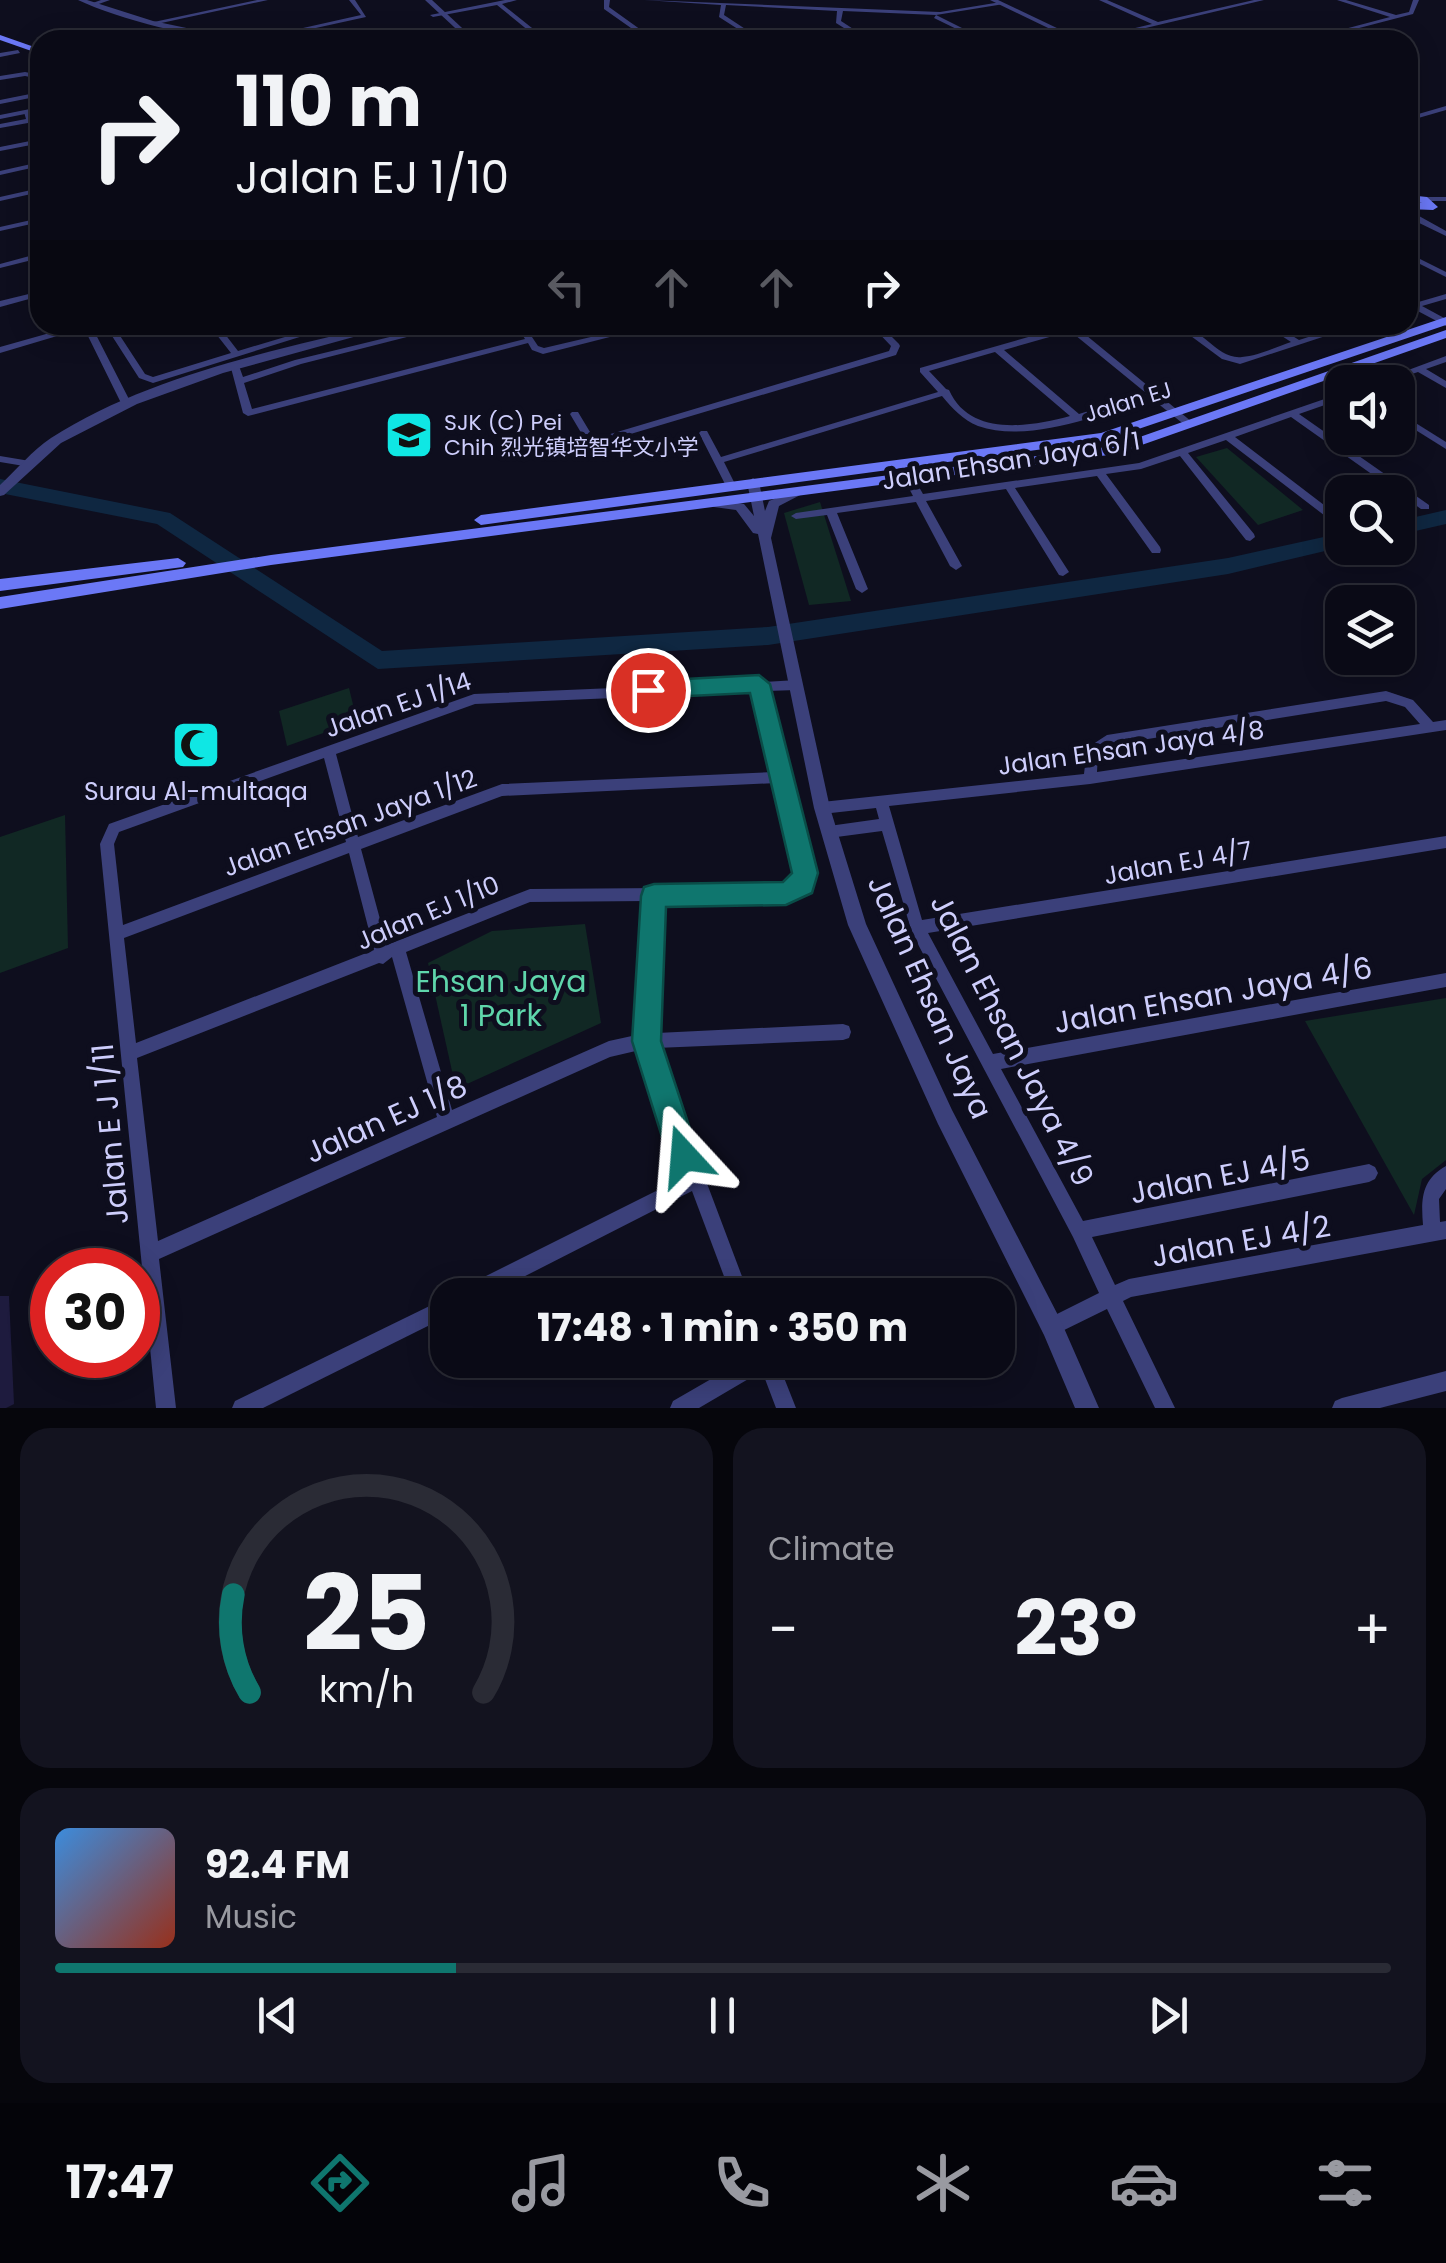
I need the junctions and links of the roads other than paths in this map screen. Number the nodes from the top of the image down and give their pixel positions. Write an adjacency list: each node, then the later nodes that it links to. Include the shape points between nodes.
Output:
1 (81, 0): 17 (street)
2 (107, 0): 17 (street)
3 (265, 0): 23 (street)
4 (352, 0): 26 (street, via 364,16)
5 (417, 0): 20 (street)
6 (428, 0): 20 (street)
7 (514, 0): 15 (street)
8 (607, 0): 30 (street, via 606,8)
9 (647, 0): 18 (street)
10 (979, 0): 16 (street)
11 (1102, 0): 24 (street)
12 (1260, 0): 24 (street)
13 (1340, 0): 22 (street)
14 (1416, 0): 22 (street, via 1414,11)
15 (498, 3): 20 (street); 29 (street)
16 (995, 3): 21 (street); 34 (street); 35 (street)
17 (93, 4): 23 (street)
18 (724, 4): 19 (street); 31 (street, via 721,16)
19 (840, 10): 21 (street); 32 (street, via 838,23)
20 (437, 14): 27 (street); 28 (street)
21 (931, 14): 33 (street)
22 (1396, 17): 37 (street)
23 (152, 22): 25 (street)
24 (1158, 24): 36 (street)
25 (191, 30)
26 (299, 30)
27 (452, 30)
28 (459, 30)
29 (532, 30)
30 (638, 30)
31 (744, 30)
32 (850, 30)
33 (963, 30)
34 (1045, 30)
35 (1056, 30)
36 (1132, 30)
37 (1345, 30)
38 (0, 33): 39 (main road)
39 (30, 44)
40 (18, 52): 41 (street)
41 (0, 55)
42 (30, 75): 43 (street)
43 (0, 78)
44 (30, 96): 45 (street)
45 (0, 102)
46 (1446, 108): 48 (street)
47 (29, 116): 49 (street); 50 (street)
48 (1418, 116)
49 (0, 117)
50 (0, 126)
51 (30, 144): 52 (street)
52 (0, 149)
53 (30, 166): 54 (street)
54 (0, 172)
55 (30, 192): 56 (street)
56 (0, 199)
57 (1446, 201): 58 (street)
58 (1418, 205)
59 (1418, 205): 61 (main road)
60 (1418, 206): 64 (street)
61 (1446, 215)
62 (30, 222): 63 (street)
63 (0, 229)
64 (1446, 234)
65 (30, 258): 67 (street)
66 (1418, 260): 68 (street)
67 (0, 266)
68 (1446, 275)
69 (30, 296): 72 (street)
70 (1446, 296): 71 (street)
71 (1418, 303)
72 (0, 304)
73 (1418, 310): 74 (street)
74 (1445, 325): 90 (main road, Jalan EJ)
75 (52, 335): 95 (street)
76 (92, 335): 105 (street)
77 (116, 335): 96 (street, via 149,380)
78 (221, 335): 96 (street)
79 (294, 335): 96 (street)
80 (361, 335): 100 (street)
81 (409, 335): 100 (street)
82 (527, 335): 92 (street)
83 (611, 335): 92 (street, via 548,350)
84 (884, 335): 106 (street, via 896,346 893,354 597,441)
85 (1042, 335): 94 (street)
86 (1080, 335): 103 (street)
87 (1194, 335): 93 (street, via 1222,355 1243,360)
88 (1286, 335): 93 (street)
89 (1323, 335): 93 (street)
90 (1418, 335)
91 (1418, 335): 109 (main road, Jalan EJ)
92 (530, 340): 100 (street, via 248,413)
93 (1298, 343)
94 (996, 348): 102 (street, via 923,370); 108 (street)
95 (0, 350)
96 (236, 354)
97 (1446, 359): 98 (street)
98 (1419, 369): 99 (street); 101 (street)
99 (1415, 370)
100 (238, 375): 105 (street)
101 (1446, 385)
102 (946, 392): 108 (street, via 974,421 991,427); 117 (street)
103 (1153, 394): 108 (street); 109 (street)
104 (1325, 402): 107 (street, Jalan Ehsan Jaya 6/1)
105 (128, 405): 118 (street, via 54,442)
106 (575, 414)
107 (1293, 414): 112 (street, Jalan Ehsan Jaya 6/1); 128 (street)
108 (1078, 418)
109 (1181, 421): 113 (street); 120 (main road, Jalan EJ, via 1105,452); 123 (main road, Jalan EJ)
110 (1415, 426): 114 (street)
111 (704, 432): 117 (street)
112 (1228, 437): 113 (street, Jalan Ehsan Jaya 6/1); 130 (street)
113 (1207, 444): 115 (street, Jalan Ehsan Jaya 6/1)
114 (1446, 446)
115 (1183, 453): 119 (street, Jalan Ehsan Jaya 6/1); 132 (street)
116 (0, 459): 118 (street)
117 (718, 462): 121 (street)
118 (30, 464): 125 (street)
119 (1100, 473): 122 (street, Jalan Ehsan Jaya 6/1); 134 (street)
120 (907, 475): 124 (main road, Jalan EJ); 126 (street)
121 (730, 484): 123 (main road); 135 (main road)
122 (1009, 486): 126 (street, Jalan Ehsan Jaya 6/1); 138 (street)
123 (754, 488): 124 (main road, Jalan EJ); 127 (main road); 133 (street, Jalan Ehsan Jaya)
124 (809, 489): 133 (street, via 774,504)
125 (0, 492)
126 (920, 499): 129 (street, Jalan Ehsan Jaya 6/1); 136 (street)
127 (698, 502): 133 (street, via 740,507); 135 (main road)
128 (1425, 507)
129 (831, 511): 131 (street, Jalan Ehsan Jaya 6/1); 140 (street)
130 (1325, 511)
131 (796, 516)
132 (1250, 537)
133 (765, 543): 142 (street, Jalan Ehsan Jaya)
134 (1156, 550)
135 (267, 555): 137 (main road)
136 (956, 566)
137 (191, 567): 139 (main road); 141 (main road)
138 (1063, 572)
139 (0, 585)
140 (862, 589)
141 (0, 603)
142 (795, 677): 143 (street, Jalan EJ 1/14); 150 (street, Jalan Ehsan Jaya)
143 (759, 684): 146 (street, Jalan EJ 1/14, via 474,699); 147 (street)
144 (1446, 725): 145 (street, Jalan Ehsan Jaya 4/8)
145 (1430, 727): 148 (street, Jalan Ehsan Jaya 4/8); 148 (street, via 1410,703 1386,696 1108,740 1092,752)
146 (329, 752): 154 (street); 155 (street, Jalan EJ 1/14, via 126,821 110,834)
147 (783, 777): 154 (street, Jalan Ehsan Jaya 1/12, via 502,790); 156 (street, Jalan EJ 1/10, via 803,884 786,893)
148 (1090, 779): 149 (street, Jalan Ehsan Jaya 4/8)
149 (881, 802): 150 (street, Jalan Ehsan Jaya 4/8); 151 (street, Jalan Ehsan Jaya 4/9)
150 (822, 808): 152 (street, Jalan Ehsan Jaya)
151 (887, 824): 152 (street); 157 (street, Jalan Ehsan Jaya 4/9)
152 (829, 832): 177 (street, Jalan Ehsan Jaya, via 856,924 884,988)
153 (1446, 842): 157 (street, Jalan EJ 4/7)
154 (354, 846): 158 (street, Jalan Ehsan Jaya 1/12); 159 (street)
155 (108, 854): 158 (street, Jalan E J 1/11)
156 (654, 896): 159 (street, Jalan EJ 1/10, via 530,896); 162 (street)
157 (918, 928): 164 (street, Jalan Ehsan Jaya 4/9)
158 (118, 933): 163 (street, Jalan E J 1/11)
159 (391, 954): 163 (street, Jalan EJ 1/10); 165 (street)
160 (1446, 980): 164 (street, Jalan Ehsan Jaya 4/6)
161 (843, 1032): 162 (street, Jalan EJ 1/8)
162 (646, 1041): 165 (street, Jalan EJ 1/8, via 609,1049); 168 (street)
163 (131, 1052): 171 (street, Jalan E J 1/11)
164 (989, 1063): 169 (street, Jalan Ehsan Jaya 4/9)
165 (447, 1122): 172 (street, Jalan EJ 1/8)
166 (1370, 1173): 169 (street, Jalan EJ 4/5)
167 (1446, 1175): 170 (street, via 1430,1196)
168 (694, 1181): 173 (street); 174 (street)
169 (1079, 1230): 175 (street, Jalan Ehsan Jaya 4/9)
170 (1439, 1232): 175 (street, Jalan EJ 4/2, via 1129,1288)
171 (148, 1248)
172 (160, 1249)
173 (503, 1278)
174 (733, 1278)
175 (1108, 1298): 177 (street, Jalan EJ 4/2); 187 (street, Jalan Ehsan Jaya 4/9)
176 (430, 1315): 184 (street)
177 (1052, 1326): 182 (street, Jalan Ehsan Jaya)
178 (160, 1354): 183 (street, Jalan E J 1/11)
179 (733, 1378): 185 (street)
180 (773, 1378): 186 (street)
181 (1446, 1382): 188 (street)
182 (1090, 1405)
183 (166, 1408)
184 (242, 1408)
185 (680, 1408)
186 (786, 1408)
187 (1164, 1408)
188 (1342, 1408)

